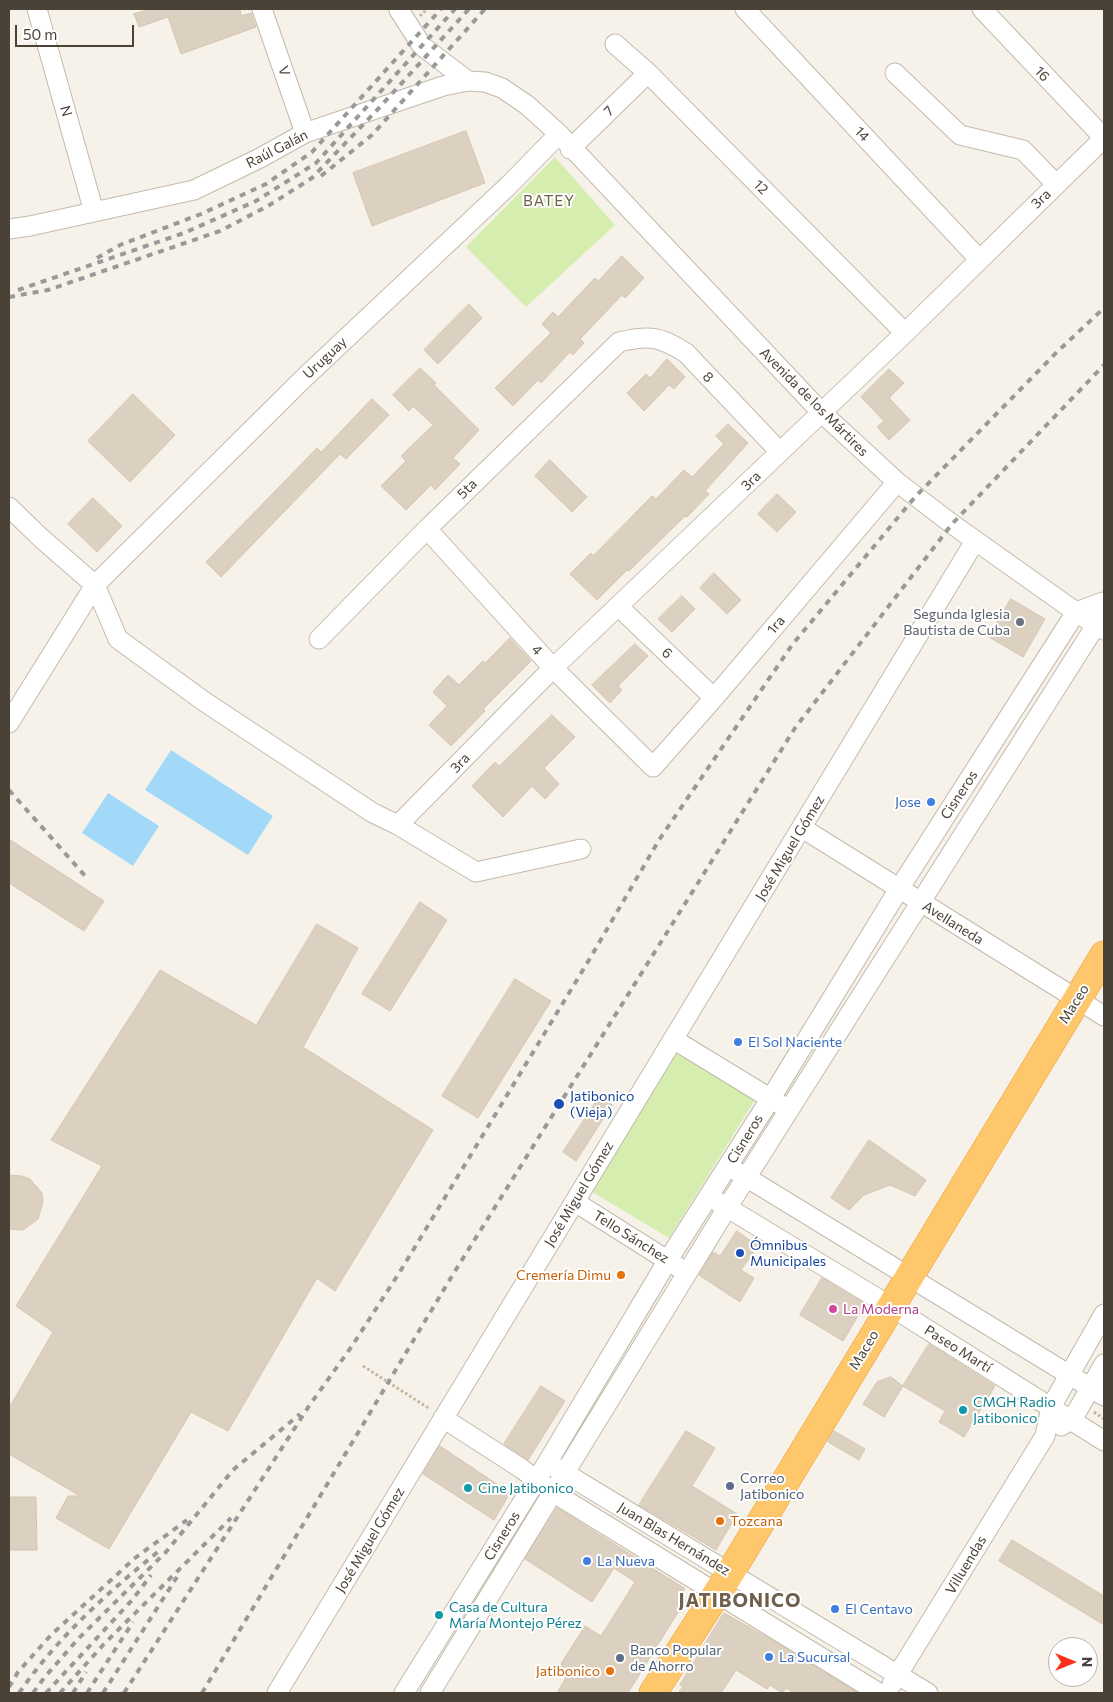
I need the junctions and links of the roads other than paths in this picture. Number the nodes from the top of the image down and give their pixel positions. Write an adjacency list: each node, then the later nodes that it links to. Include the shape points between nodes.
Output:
1 (37, 9): 14 (street, N)
2 (262, 9): 10 (street, V)
3 (745, 9): 16 (street, 14)
4 (982, 9): 11 (street, 16)
5 (399, 10): 9 (street, via 422,46)
6 (615, 44): 7 (street, 12)
7 (648, 72): 12 (street, 7); 17 (street, 12)
8 (895, 74): 13 (street, via 960,135 1023,150)
9 (468, 81): 10 (street, Raúl Galán, via 443,86); 12 (street, Raúl Galán, via 502,88 527,105)
10 (305, 133): 14 (street, Raúl Galán, via 194,190)
11 (1104, 138): 13 (street, 3ra)
12 (565, 142): 19 (street, Avenida de los Mártires); 25 (street, Uruguay, via 508,186 304,378)
13 (1056, 184): 16 (street, 3ra)
14 (94, 212): 15 (street, Raúl Galán)
15 (9, 229)
16 (979, 259): 17 (street, 3ra)
17 (905, 333): 19 (street, 3ra)
18 (618, 342): 20 (street, 8, via 653,337 670,342 686,353); 23 (street, 5ta)
19 (821, 412): 20 (street, 3ra); 21 (street, Avenida de los Mártires)
20 (780, 452): 27 (street, 3ra)
21 (897, 482): 24 (street, Avenida de los Mártires); 32 (street, 1ra)
22 (9, 507): 25 (street)
23 (427, 528): 30 (street, 5ta); 31 (street, 4)
24 (975, 541): 28 (street, Avenida de los Mártires); 36 (street, José Miguel Gómez)
25 (95, 585): 33 (street, Uruguay); 35 (street, via 118,639 205,702 373,813)
26 (1103, 601): 28 (street, Cisneros); 29 (street, Cisneros)
27 (619, 607): 31 (street, 3ra); 32 (street, 6)
28 (1076, 612): 29 (street, Avenida de los Mártires); 38 (street, Cisneros)
29 (1100, 627): 39 (street, Cisneros)
30 (318, 639)
31 (553, 668): 34 (street, 4); 35 (street, 3ra)
32 (714, 698): 34 (street, 1ra)
33 (9, 723)
34 (653, 767)
35 (398, 825): 37 (street, via 476,872)
36 (802, 828): 38 (street, Avellaneda); 43 (street, José Miguel Gómez)
37 (581, 848)
38 (899, 889): 39 (street, Avellaneda); 44 (street, Cisneros)
39 (920, 903): 41 (street, Avellaneda); 45 (street, Cisneros)
40 (1104, 955): 41 (highway, Maceo)
41 (1077, 999): 42 (street, Avellaneda); 53 (highway, Maceo)
42 (1104, 1016)
43 (673, 1040): 44 (street); 49 (street, José Miguel Gómez)
44 (771, 1098): 45 (street); 46 (street, Cisneros)
45 (790, 1110): 47 (street, Cisneros)
46 (728, 1166): 47 (street); 48 (street, Cisneros)
47 (747, 1178): 50 (street, Cisneros); 53 (street)
48 (708, 1196): 50 (street, Paseo Martí); 51 (street, Cisneros)
49 (575, 1202): 51 (street, Tello Sánchez); 60 (street, José Miguel Gómez)
50 (728, 1208): 52 (street, Cisneros); 54 (street, Paseo Martí)
51 (668, 1260): 52 (street, Tello Sánchez); 64 (street, Cisneros)
52 (688, 1274): 65 (street, Cisneros)
53 (907, 1278): 54 (highway, Maceo); 57 (street)
54 (890, 1306): 59 (street, Paseo Martí); 68 (highway, Maceo)
55 (1104, 1314): 57 (street, Villuendas)
56 (1104, 1364): 58 (street)
57 (1068, 1374): 58 (street); 59 (street, Villuendas)
58 (1097, 1392): 61 (street)
59 (1051, 1407): 61 (street, Paseo Martí); 62 (street, Villuendas)
60 (443, 1418): 66 (street, Juan Blas Hernández); 70 (street, José Miguel Gómez)
61 (1072, 1420): 62 (street, Villuendas); 63 (street, Paseo Martí)
62 (1045, 1436): 69 (street, Villuendas)
63 (1104, 1441)
64 (547, 1463): 65 (street, Juan Blas Hernández); 66 (street, Cisneros)
65 (566, 1474): 67 (street, Cisneros); 68 (street, Juan Blas Hernández)
66 (536, 1480): 67 (street, Juan Blas Hernández); 71 (street, Cisneros)
67 (554, 1493): 68 (street, Juan Blas Hernández); 72 (street, Cisneros)
68 (723, 1584): 69 (street, Juan Blas Hernández); 73 (highway, Maceo); 74 (street, Juan Blas Hernández)
69 (898, 1675): 75 (street, Villuendas); 76 (street, Juan Blas Hernández)
70 (277, 1693)
71 (404, 1693)
72 (430, 1693)
73 (653, 1693)
74 (879, 1693)
75 (886, 1693)
76 (928, 1693)

